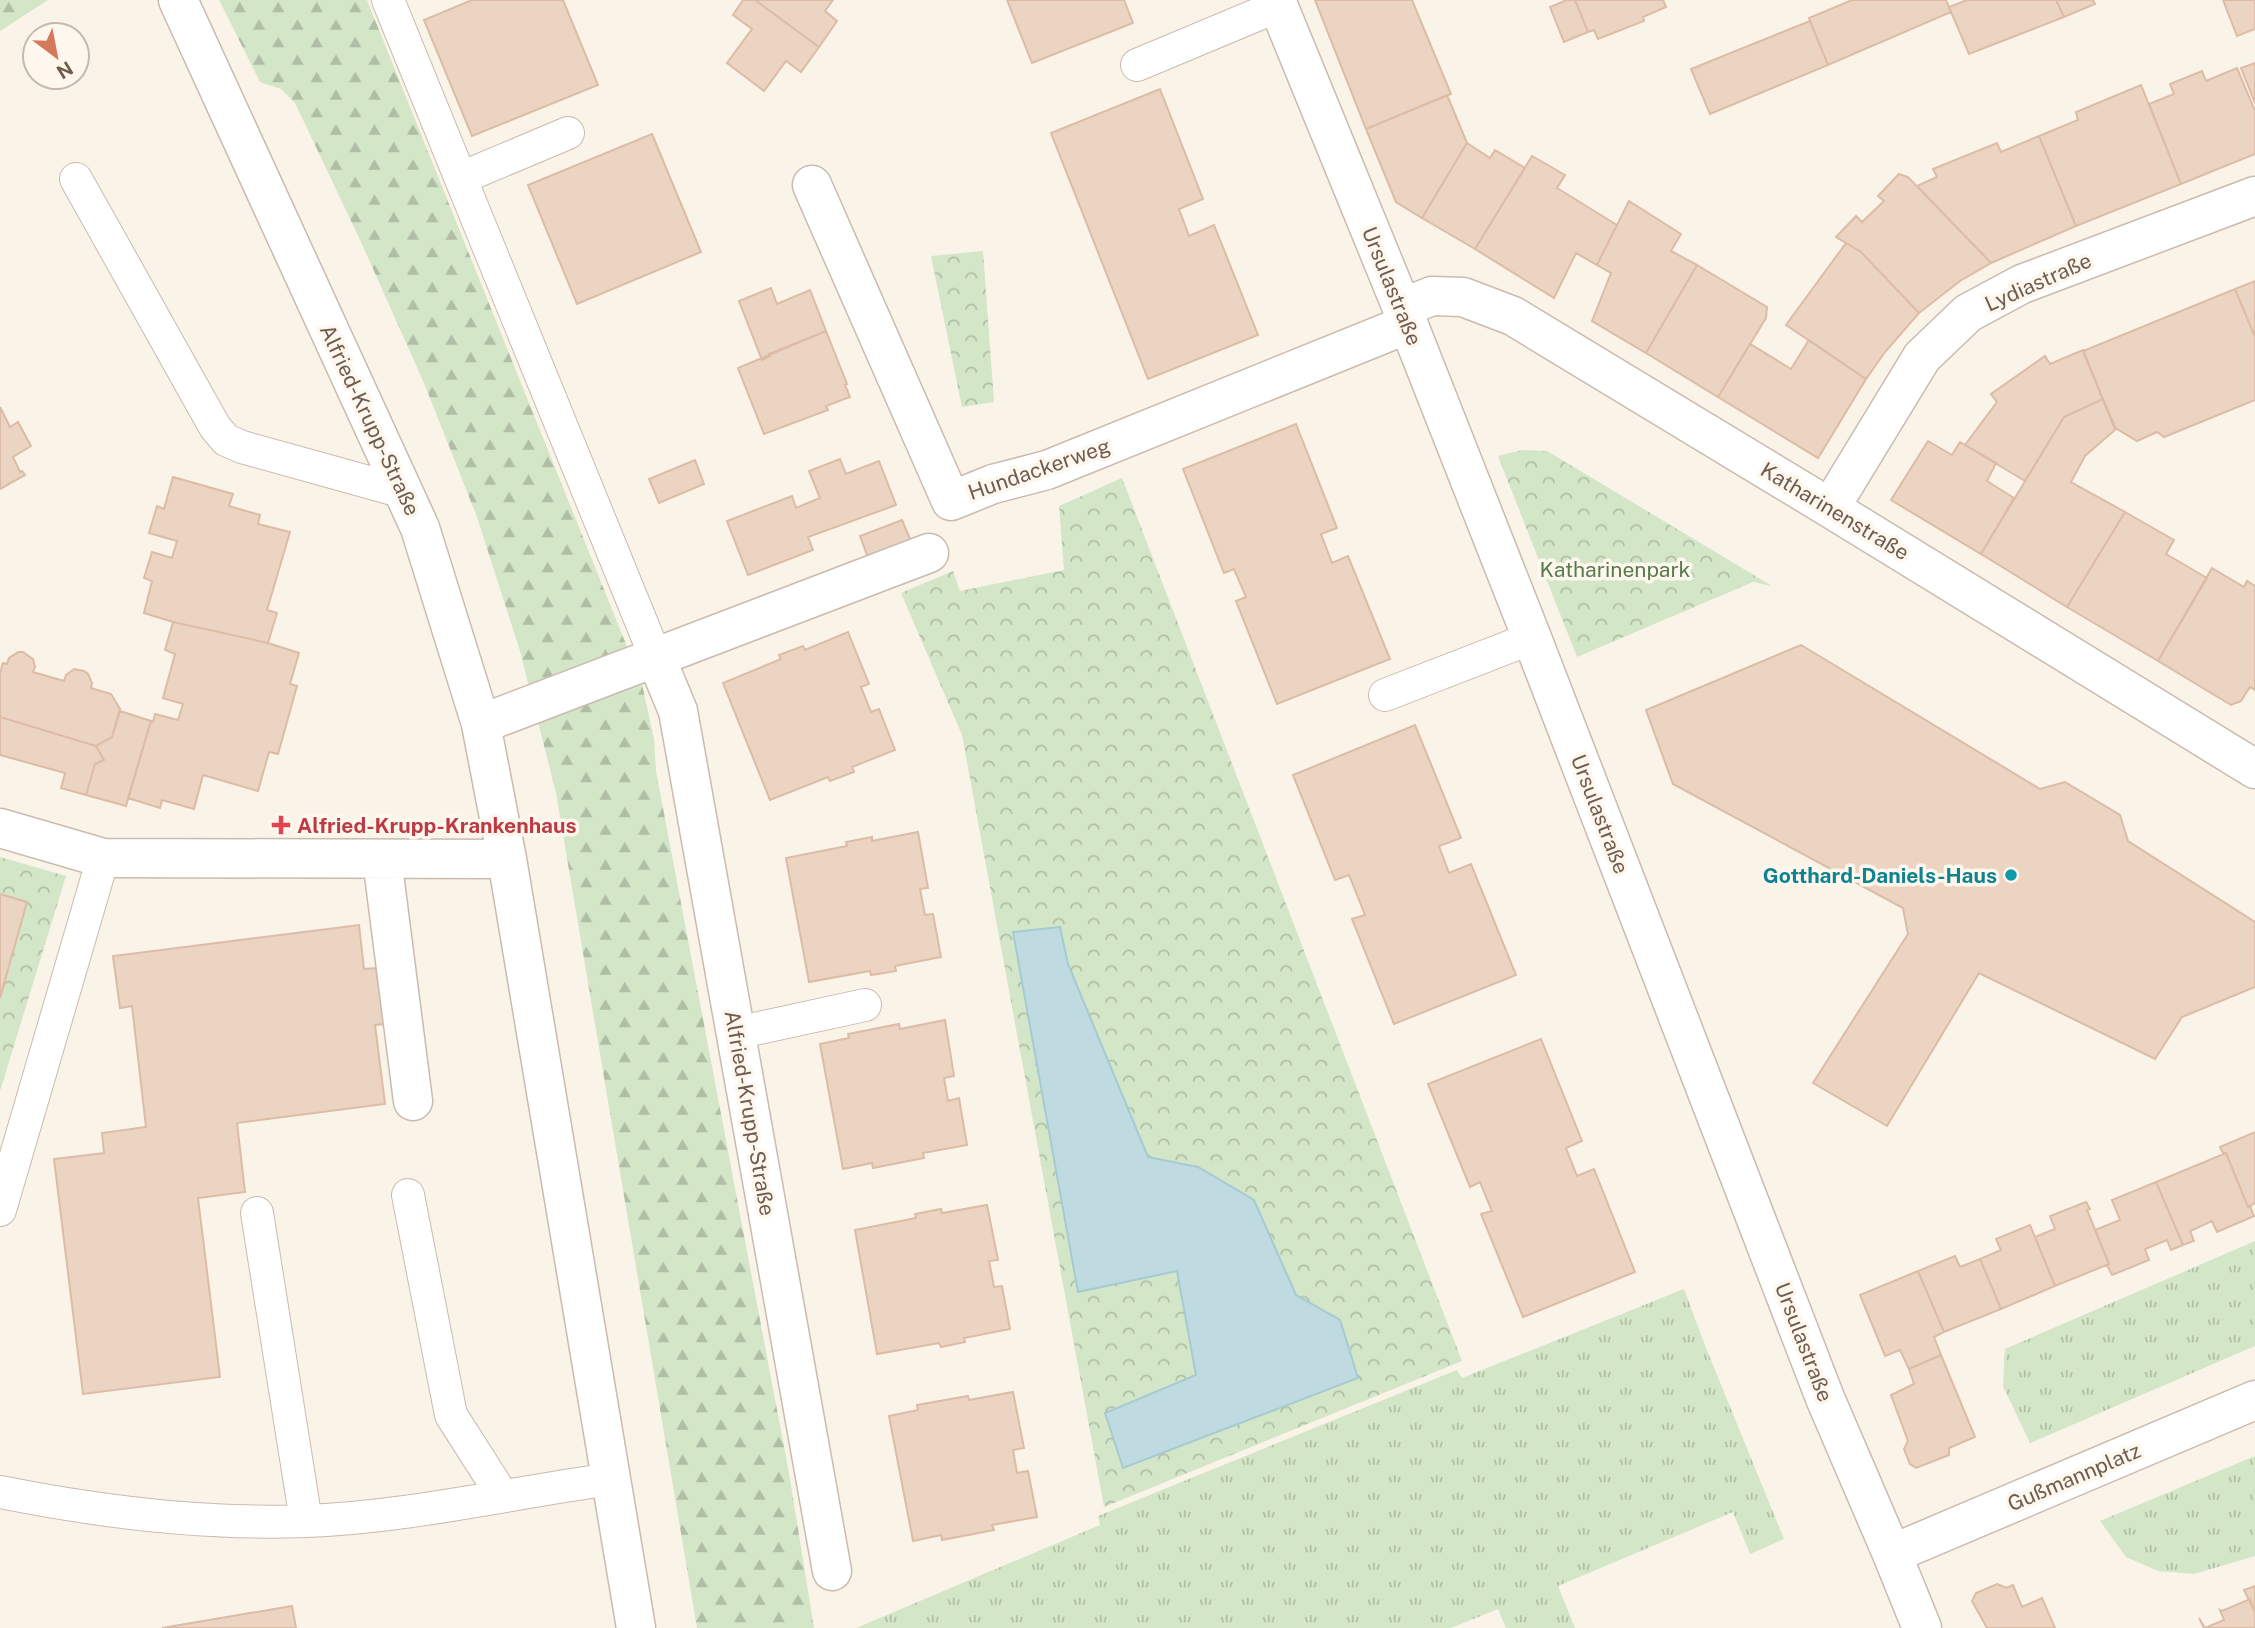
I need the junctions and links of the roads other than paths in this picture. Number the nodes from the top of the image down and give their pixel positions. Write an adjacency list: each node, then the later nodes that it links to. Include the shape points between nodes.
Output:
1 (178, 0): 11 (street, Alfried-Krupp-Straße)
2 (388, 0): 6 (lane)
3 (1277, 3): 4 (lane); 10 (street, Ursulastraße)
4 (1137, 65)
5 (568, 133): 6 (lane)
6 (461, 178): 15 (lane)
7 (76, 179): 11 (lane, via 226,440)
8 (812, 185): 10 (street, Hundackerweg, via 951,500 1047,470)
9 (2255, 196): 12 (street, Lydiastraße, via 2022,284 1968,313 1922,358)
10 (1405, 316): 12 (street, Katharinenstraße, via 1432,296 1463,297 1513,316); 14 (street, Ursulastraße)
11 (404, 492): 17 (street, Alfried-Krupp-Straße, via 420,528)
12 (1830, 508): 18 (street, Katharinenstraße)
13 (929, 552): 15 (street)
14 (1532, 638): 16 (lane); 34 (street, Ursulastraße, via 1825,1398)
15 (656, 658): 17 (street); 24 (street, Alfried-Krupp-Straße, via 678,711)
16 (1385, 695)
17 (481, 724): 22 (street, Alfried-Krupp-Straße)
18 (2255, 769)
19 (0, 828): 20 (street)
20 (103, 858): 21 (street); 27 (lane)
21 (382, 859): 22 (street); 25 (street)
22 (507, 859): 30 (street, Alfried-Krupp-Straße)
23 (865, 1005): 24 (lane)
24 (736, 1033): 35 (street, Alfried-Krupp-Straße)
25 (413, 1101)
26 (408, 1195): 32 (lane, via 451,1415)
27 (0, 1210)
28 (257, 1213): 33 (lane)
29 (2255, 1400): 34 (street, Gußmannplatz)
30 (611, 1479): 32 (lane); 36 (street, Alfried-Krupp-Straße)
31 (0, 1492): 33 (lane, via 119,1512 208,1520)
32 (502, 1495): 33 (lane, via 389,1514)
33 (306, 1521)
34 (1892, 1553): 37 (street, Ursulastraße)
35 (832, 1571)
36 (636, 1628)
37 (1922, 1628)

